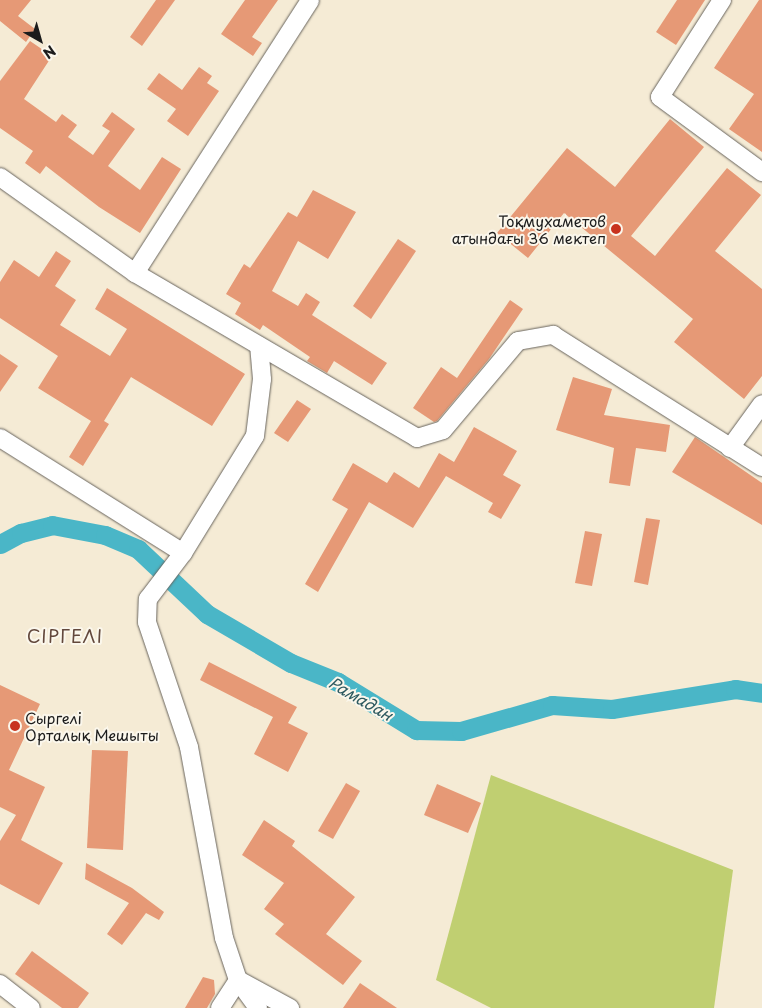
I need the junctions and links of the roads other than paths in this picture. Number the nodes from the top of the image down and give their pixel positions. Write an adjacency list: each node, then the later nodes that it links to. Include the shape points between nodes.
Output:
1 (310, 0): 5 (street)
2 (722, 0): 3 (street, via 660,97)
3 (762, 172)
4 (0, 177): 5 (street)
5 (135, 273): 6 (street)
6 (260, 346): 9 (street, via 417,438 443,430 518,341 553,335); 11 (street, via 262,379 255,436)
7 (762, 404): 9 (street)
8 (0, 438): 11 (street)
9 (730, 448): 10 (street)
10 (762, 467)
11 (183, 552): 12 (street, via 148,599 147,622 188,748 224,938)
12 (238, 980): 15 (street); 16 (street); 17 (street)
13 (0, 984): 14 (street)
14 (31, 1008)
15 (220, 1008)
16 (258, 1008)
17 (290, 1008)

